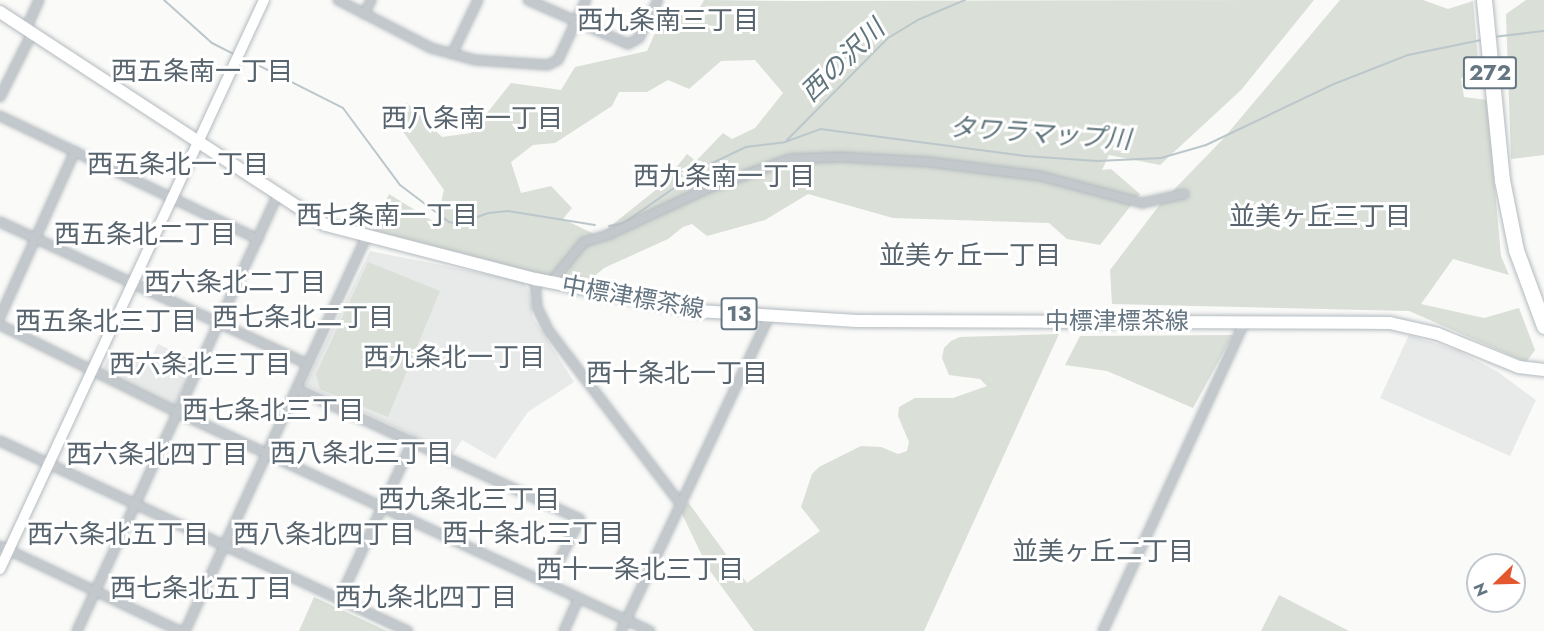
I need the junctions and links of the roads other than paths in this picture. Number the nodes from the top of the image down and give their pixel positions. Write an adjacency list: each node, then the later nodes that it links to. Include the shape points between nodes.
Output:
1 (39, 0): 13 (street)
2 (264, 0): 17 (main road)
3 (338, 0): 11 (street)
4 (371, 0): 11 (street)
5 (478, 0): 14 (street)
6 (528, 0): 12 (street)
7 (586, 0): 12 (street)
8 (658, 0): 12 (street, via 634,42 620,43)
9 (1484, 0): 34 (highway, 272, via 1497,146 1516,250)
10 (0, 12): 13 (main road, 中標津標茶線 / 13)
11 (364, 14): 14 (street, via 430,48)
12 (575, 23): 14 (street, via 554,64 475,60)
13 (29, 31): 15 (street); 17 (main road, 中標津標茶線 / 13)
14 (452, 54)
15 (0, 97)
16 (0, 116): 18 (street)
17 (197, 144): 20 (main road, 中標津標茶線 / 13); 21 (main road)
18 (75, 151): 21 (street); 24 (street)
19 (1184, 194): 27 (street, via 1142,204 1040,176 929,162 840,157 789,159 706,189 610,234 584,242)
20 (277, 196): 23 (main road, 中標津標茶線 / 13, via 326,225); 25 (street)
21 (172, 197): 25 (street); 28 (main road)
22 (0, 222): 24 (street)
23 (366, 237): 26 (main road, 中標津標茶線 / 13); 35 (street)
24 (35, 238): 28 (street); 29 (street)
25 (258, 239): 32 (street)
26 (535, 279): 27 (main road, 中標津標茶線 / 13); 45 (street, via 537,307 548,330)
27 (551, 282): 30 (main road, 中標津標茶線 / 13, via 698,311)
28 (133, 283): 32 (street); 36 (main road)
29 (0, 317)
30 (769, 317): 31 (main road, 中標津標茶線 / 13, via 861,322); 45 (street)
31 (1245, 320): 37 (main road, 中標津標茶線 / 13, via 1346,320 1407,325 1519,367); 62 (street)
32 (219, 323): 35 (street); 39 (street)
33 (0, 325): 36 (street)
34 (1544, 326)
35 (308, 364): 38 (street)
36 (92, 369): 39 (street); 43 (main road)
37 (1544, 370)
38 (297, 389): 41 (street); 42 (street)
39 (179, 413): 42 (street); 44 (street)
40 (0, 441): 43 (street)
41 (413, 441): 46 (street); 50 (street, via 580,519)
42 (266, 454): 46 (street); 47 (street)
43 (48, 464): 44 (street); 48 (main road)
44 (136, 504): 47 (street); 51 (street)
45 (680, 504): 54 (street)
46 (383, 506): 50 (street); 52 (street)
47 (224, 543): 52 (street); 57 (street)
48 (4, 548): 49 (main road); 51 (street)
49 (0, 569)
50 (548, 583): 53 (street)
51 (96, 591): 55 (street); 56 (street)
52 (340, 598): 58 (street)
53 (579, 598): 54 (street); 59 (street)
54 (626, 620): 60 (street); 61 (street)
55 (77, 631)
56 (180, 631)
57 (185, 631)
58 (408, 631)
59 (564, 631)
60 (621, 631)
61 (650, 631)
62 (1103, 631)

